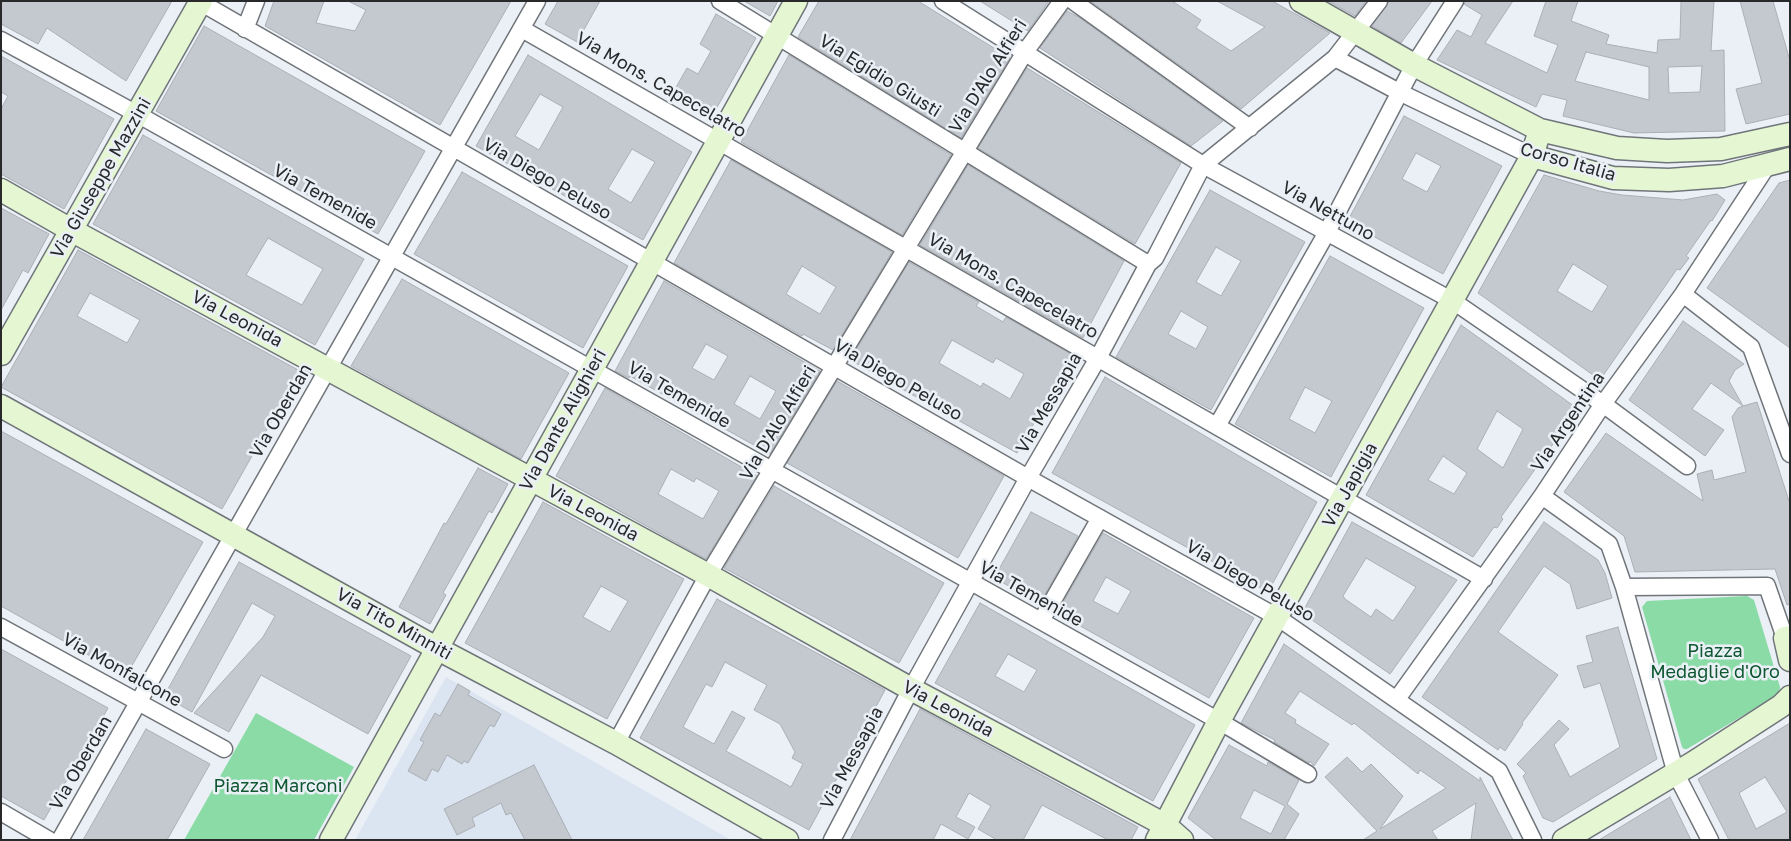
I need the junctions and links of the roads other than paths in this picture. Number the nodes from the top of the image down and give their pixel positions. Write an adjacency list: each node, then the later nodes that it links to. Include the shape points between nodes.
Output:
1 (256, 1): 12 (street)
2 (537, 1): 13 (street, Via Oberdan)
3 (720, 1): 15 (street, Via Egidio Giusti)
4 (796, 1): 15 (street, Via Dante Alighieri)
5 (943, 1): 17 (street, Via Nettuno)
6 (1062, 1): 17 (street, Via D'Alo Alfieri)
7 (1073, 1): 22 (street)
8 (1301, 1): 14 (street, Corso Italia)
9 (1379, 1): 14 (street, Via Messapia)
10 (1454, 1): 19 (street)
11 (200, 2): 12 (street, Via Diego Peluso); 21 (street, Via Giuseppe Mazzini)
12 (245, 28): 26 (street, Via Diego Peluso)
13 (522, 29): 25 (street, Via Mons. Capecelatro); 26 (street, Via Oberdan)
14 (1356, 33): 18 (street, Via Messapia); 19 (street, Corso Italia)
15 (776, 36): 25 (street, Via Dante Alighieri); 27 (street, Via Egidio Giusti)
16 (1, 40): 21 (street, Via Temenide)
17 (1025, 52): 27 (street, Via D'Alo Alfieri); 30 (street, Via Nettuno)
18 (1335, 58): 20 (street, Corso Italia); 22 (street, Via Messapia)
19 (1414, 65): 20 (street); 23 (street, Corso Italia)
20 (1399, 92): 28 (street, Corso Italia); 33 (street)
21 (137, 114): 32 (street, Via Giuseppe Mazzini); 35 (street, Via Temenide)
22 (1250, 128): 30 (street, Via Messapia)
23 (1540, 130): 24 (street, Corso Italia, via 1617,148 1667,151 1721,149); 28 (street, Via Japigia)
24 (1790, 134)
25 (718, 141): 34 (street, Via Mons. Capecelatro); 36 (street, Via Dante Alighieri)
26 (454, 148): 35 (street, Via Oberdan); 36 (street, Via Diego Peluso)
27 (965, 152): 34 (street, Via D'Alo Alfieri); 37 (street, Via Egidio Giusti)
28 (1532, 156): 29 (street, Corso Italia, via 1612,178 1669,180 1723,176); 39 (street, Via Japigia)
29 (1779, 161): 38 (street, Via Argentina)
30 (1203, 165): 33 (street, Via Nettuno); 37 (street, Via Messapia, via 1155,258)
31 (1, 190): 32 (street, Via Leonida)
32 (71, 230): 40 (street, Via Giuseppe Mazzini); 43 (street, Via Leonida)
33 (1326, 234): 39 (street, Via Nettuno); 48 (street)
34 (906, 248): 41 (street, Via Mons. Capecelatro); 42 (street, Via D'Alo Alfieri)
35 (392, 258): 43 (street, Via Oberdan); 44 (street, Via Temenide)
36 (651, 262): 42 (street, Via Diego Peluso); 44 (street, Via Dante Alighieri)
37 (1148, 264): 41 (street, Via Messapia)
38 (1684, 294): 45 (street, Via Argentina); 47 (street, via 1752,347)
39 (1453, 301): 45 (street, Via Nettuno); 55 (street, Via Japigia)
40 (1, 354)
41 (1098, 358): 48 (street, Via Mons. Capecelatro); 52 (street, Via Messapia)
42 (835, 366): 51 (street, Via D'Alo Alfieri); 52 (street, Via Diego Peluso)
43 (328, 369): 53 (street, Via Leonida); 57 (street, Via Oberdan)
44 (592, 369): 51 (street, Via Temenide); 53 (street, Via Dante Alighieri)
45 (1602, 404): 50 (street, Via Nettuno); 54 (street, Via Argentina)
46 (1, 406): 57 (street, Via Tito Minniti)
47 (1784, 416): 49 (street)
48 (1218, 426): 55 (street, Via Mons. Capecelatro)
49 (1790, 454)
50 (1686, 466)
51 (772, 471): 58 (street, Via D'Alo Alfieri); 60 (street, Via Temenide)
52 (1028, 478): 56 (street, Via Diego Peluso); 60 (street, Via Messapia)
53 (531, 479): 58 (street, Via Leonida); 66 (street, Via Dante Alighieri)
54 (1542, 496): 59 (street, Via Argentina); 61 (street, via 1610,544)
55 (1342, 499): 59 (street, Via Mons. Capecelatro); 62 (street, Via Japigia)
56 (1100, 518): 62 (street, Via Diego Peluso); 63 (street)
57 (233, 535): 66 (street, Via Tito Minniti); 70 (street, Via Oberdan)
58 (708, 575): 67 (street, Via Leonida); 72 (street, Via D'Alo Alfieri)
59 (1484, 579): 69 (street, Via Argentina)
60 (971, 584): 63 (street, Via Temenide); 67 (street, Via Messapia)
61 (1624, 587): 65 (street, via 1767,586); 75 (street)
62 (1277, 617): 69 (street, Via Diego Peluso); 71 (street, Via Japigia)
63 (1041, 621): 71 (street, Via Temenide)
64 (1, 627): 70 (street, Via Monfalcone)
65 (1788, 645)
66 (438, 649): 72 (street, Via Tito Minniti); 80 (street, Via Dante Alighieri)
67 (911, 689): 77 (street, Via Leonida); 82 (street, Via Messapia)
68 (1790, 697): 75 (street)
69 (1397, 699): 84 (street, Via Diego Peluso, via 1499,771)
70 (138, 702): 73 (street, Via Monfalcone); 79 (street, Via Oberdan)
71 (1220, 721): 74 (street, Via Temenide); 77 (street, Via Japigia)
72 (616, 743): 81 (street, Via Tito Minniti)
73 (224, 749)
74 (1308, 774)
75 (1676, 774): 85 (street); 86 (street)
76 (1, 812): 78 (street)
77 (1161, 832): 83 (street, Via Leonida)
78 (49, 840)
79 (60, 840)
80 (331, 840)
81 (787, 840)
82 (832, 840)
83 (1182, 840)
84 (1533, 840)
85 (1564, 840)
86 (1710, 840)

